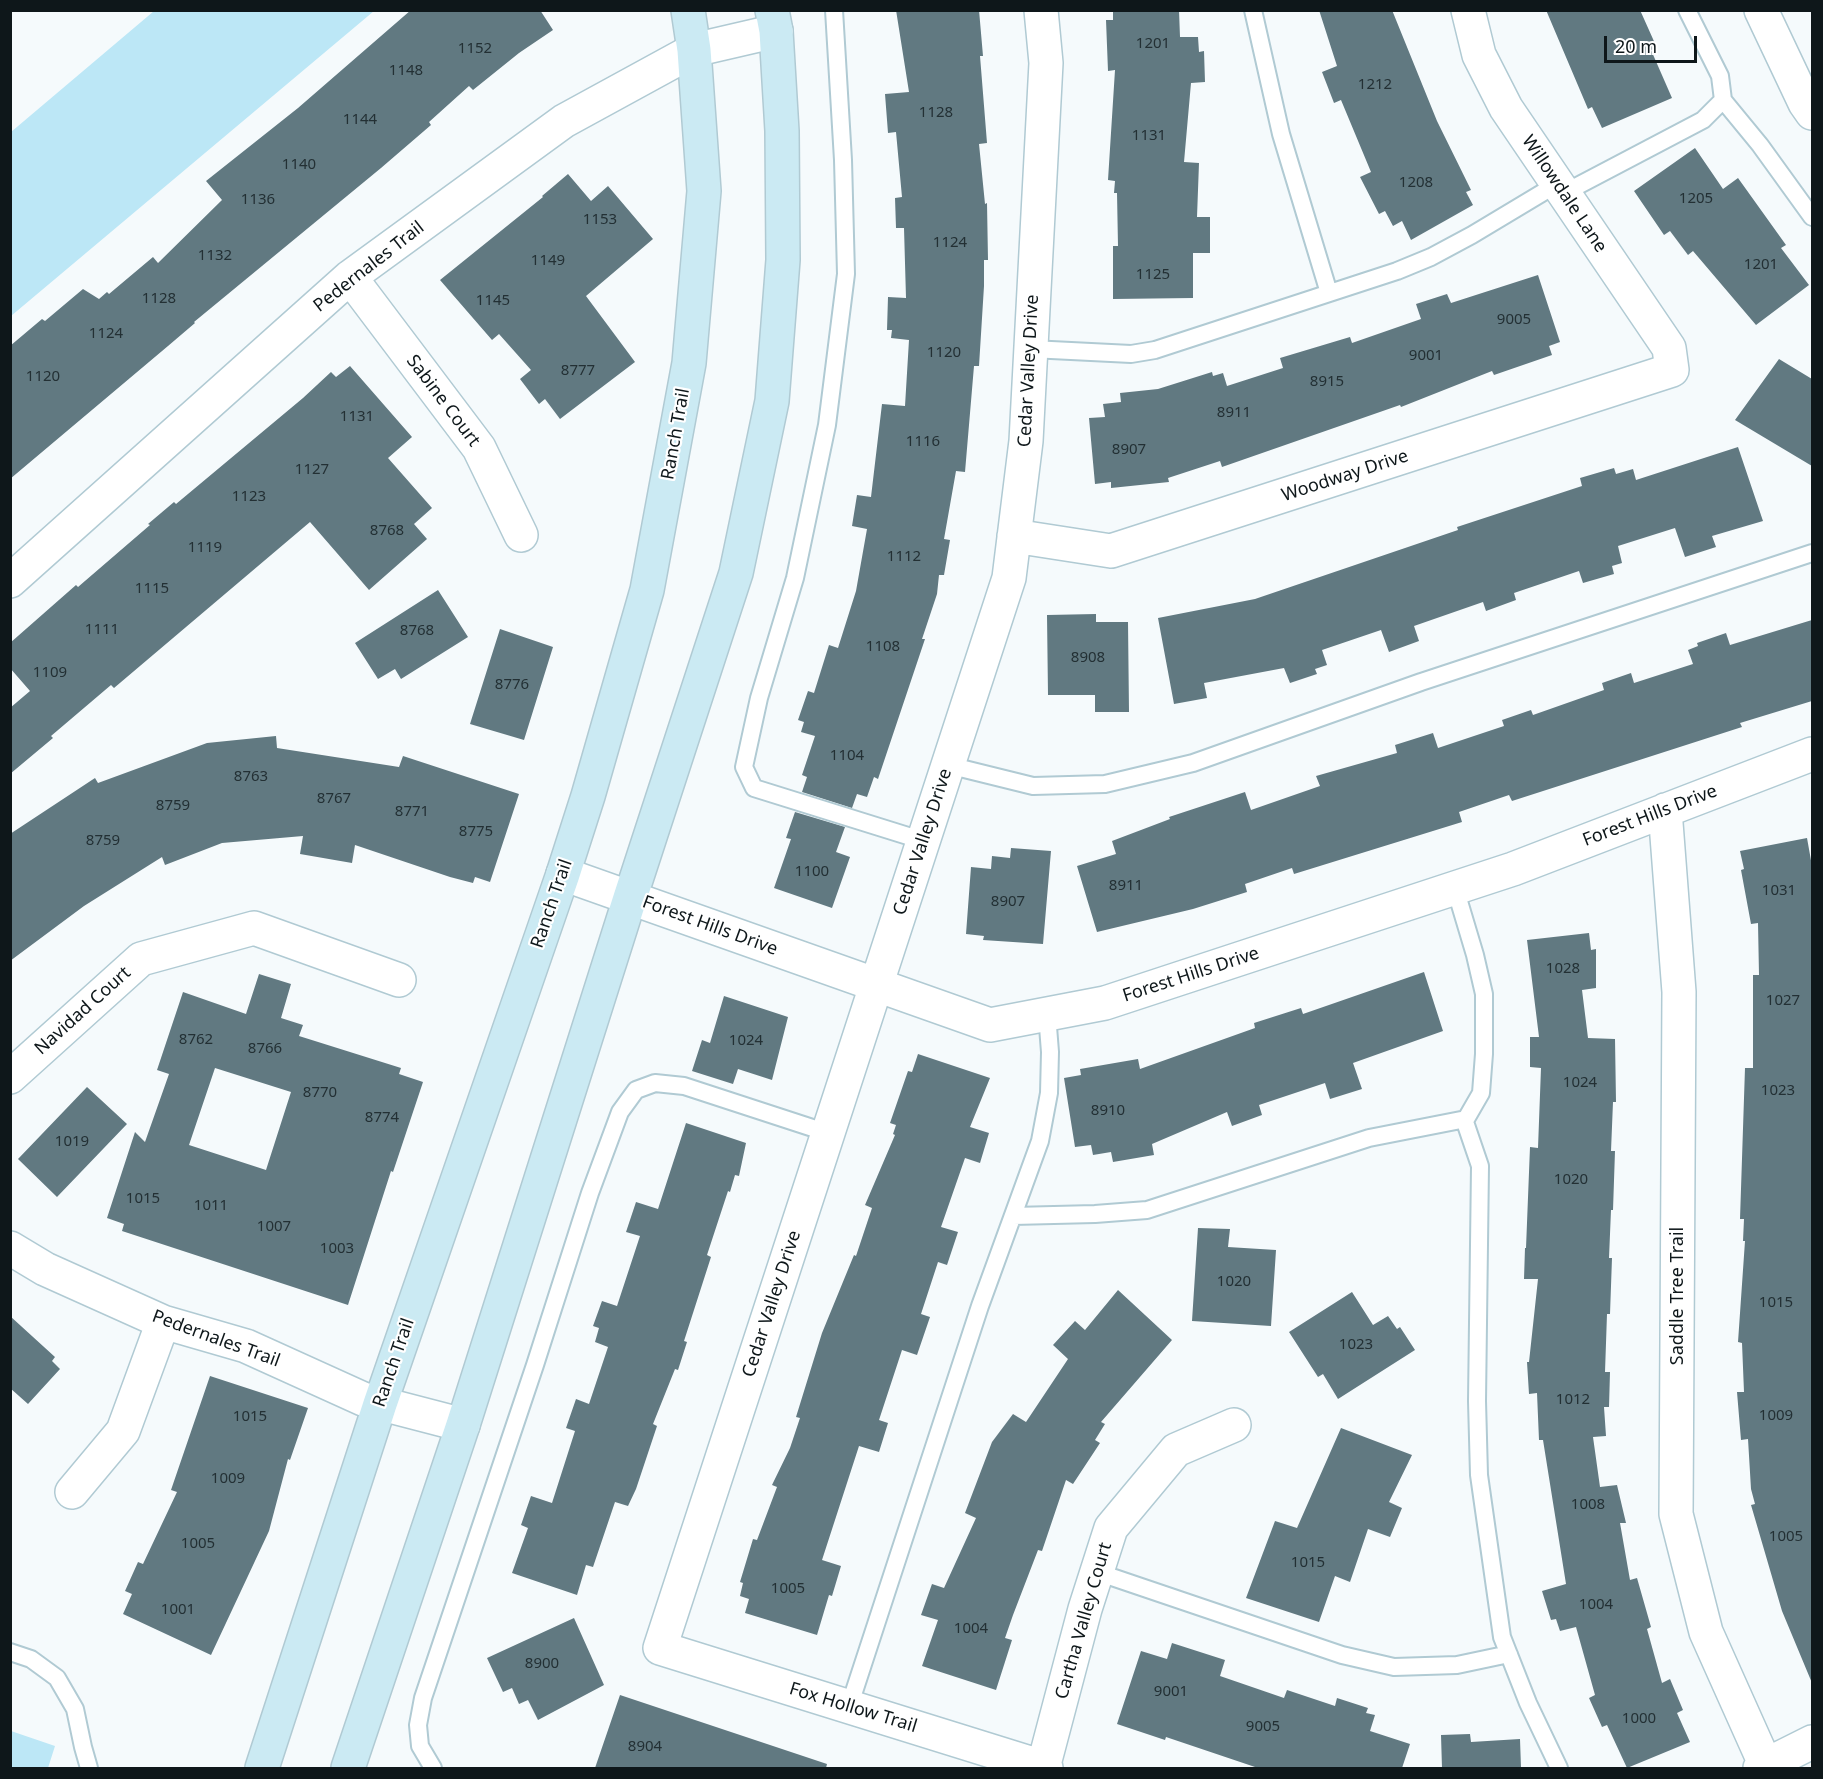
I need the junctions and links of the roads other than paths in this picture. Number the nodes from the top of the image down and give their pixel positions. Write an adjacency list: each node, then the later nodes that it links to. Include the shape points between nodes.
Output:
1 (688, 10): 9 (main road, Ranch Trail)
2 (834, 10): 25 (lane, via 846,274 827,425 795,578 759,698 744,767 754,788)
3 (1041, 10): 16 (street, Cedar Valley Drive, via 1046,63)
4 (1253, 10): 15 (lane, via 1281,134)
5 (1468, 10): 12 (street, Willowdale Lane, via 1479,56 1506,108)
6 (1687, 10): 10 (lane, via 1720,76)
7 (1761, 10): 11 (street)
8 (774, 21): 9 (street, Pedernales Trail); 28 (main road, via 782,131 783,260 772,401 736,573)
9 (694, 50): 14 (street, Pedernales Trail, via 564,121); 26 (main road, Ranch Trail, via 704,191 689,363 647,590)
10 (1723, 100): 12 (lane, via 1703,120); 13 (lane)
11 (1812, 113)
12 (1561, 189): 15 (lane, via 1431,257); 17 (street, Willowdale Lane, via 1669,348)
13 (1812, 217)
14 (350, 277): 18 (street, Sabine Court, via 479,448); 21 (street, Pedernales Trail)
15 (1329, 293): 16 (lane, via 1155,350 1131,354)
16 (1031, 349): 19 (street, Cedar Valley Drive, via 1026,441)
17 (1672, 370): 19 (street, Woodway Drive, via 1111,551)
18 (521, 535)
19 (1014, 536): 23 (street, Cedar Valley Drive, via 1009,578)
20 (1812, 553): 23 (lane, via 1421,682 1182,766 1105,784 1033,786)
21 (10, 581)
22 (1812, 754): 24 (street, Forest Hills Drive)
23 (948, 765): 25 (street, Cedar Valley Drive)
24 (1665, 810): 27 (street, Forest Hills Drive); 49 (street, Saddle Tree Trail, via 1679,992 1676,1514 1706,1632)
25 (924, 841): 30 (street, Cedar Valley Drive)
26 (563, 874): 28 (street, Forest Hills Drive); 38 (main road, Ranch Trail)
27 (1455, 888): 31 (street, Forest Hills Drive, via 1105,1003); 33 (lane, via 1484,994 1481,1093)
28 (630, 898): 30 (street, Forest Hills Drive); 39 (main road)
29 (399, 980): 32 (street, Navidad Court, via 254,928 141,959)
30 (877, 986): 31 (street, Forest Hills Drive, via 990,1024); 34 (street, Cedar Valley Drive)
31 (1047, 1014): 35 (lane, via 1049,1093 1040,1141)
32 (10, 1077)
33 (1464, 1119): 35 (lane, via 1369,1138 1148,1210); 45 (lane, via 1480,1166 1479,1475 1502,1637)
34 (828, 1133): 43 (street, Cedar Valley Drive); 53 (lane, via 684,1086 655,1083 636,1090 620,1112 423,1698 418,1725 420,1746)
35 (1013, 1216): 46 (lane)
36 (10, 1248): 37 (street, Pedernales Trail, via 45,1269)
37 (164, 1322): 38 (street, Pedernales Trail, via 246,1346); 41 (street, via 123,1431)
38 (380, 1404): 39 (street, Pedernales Trail); 51 (main road, Ranch Trail)
39 (463, 1425): 52 (main road)
40 (1234, 1425): 42 (street, Cartha Valley Court, via 1176,1450 1112,1528)
41 (72, 1492)
42 (1097, 1572): 45 (lane, via 1342,1656 1394,1667 1457,1665); 48 (street, Cartha Valley Court)
43 (660, 1648): 46 (street, Fox Hollow Trail)
44 (10, 1652): 50 (lane, via 31,1659 57,1678 75,1709)
45 (1509, 1654): 54 (lane)
46 (849, 1707): 48 (street, Fox Hollow Trail)
47 (1812, 1742): 49 (street)
48 (1033, 1766)
49 (1763, 1767)
50 (89, 1768)
51 (262, 1768)
52 (348, 1768)
53 (434, 1768)
54 (1559, 1768)

